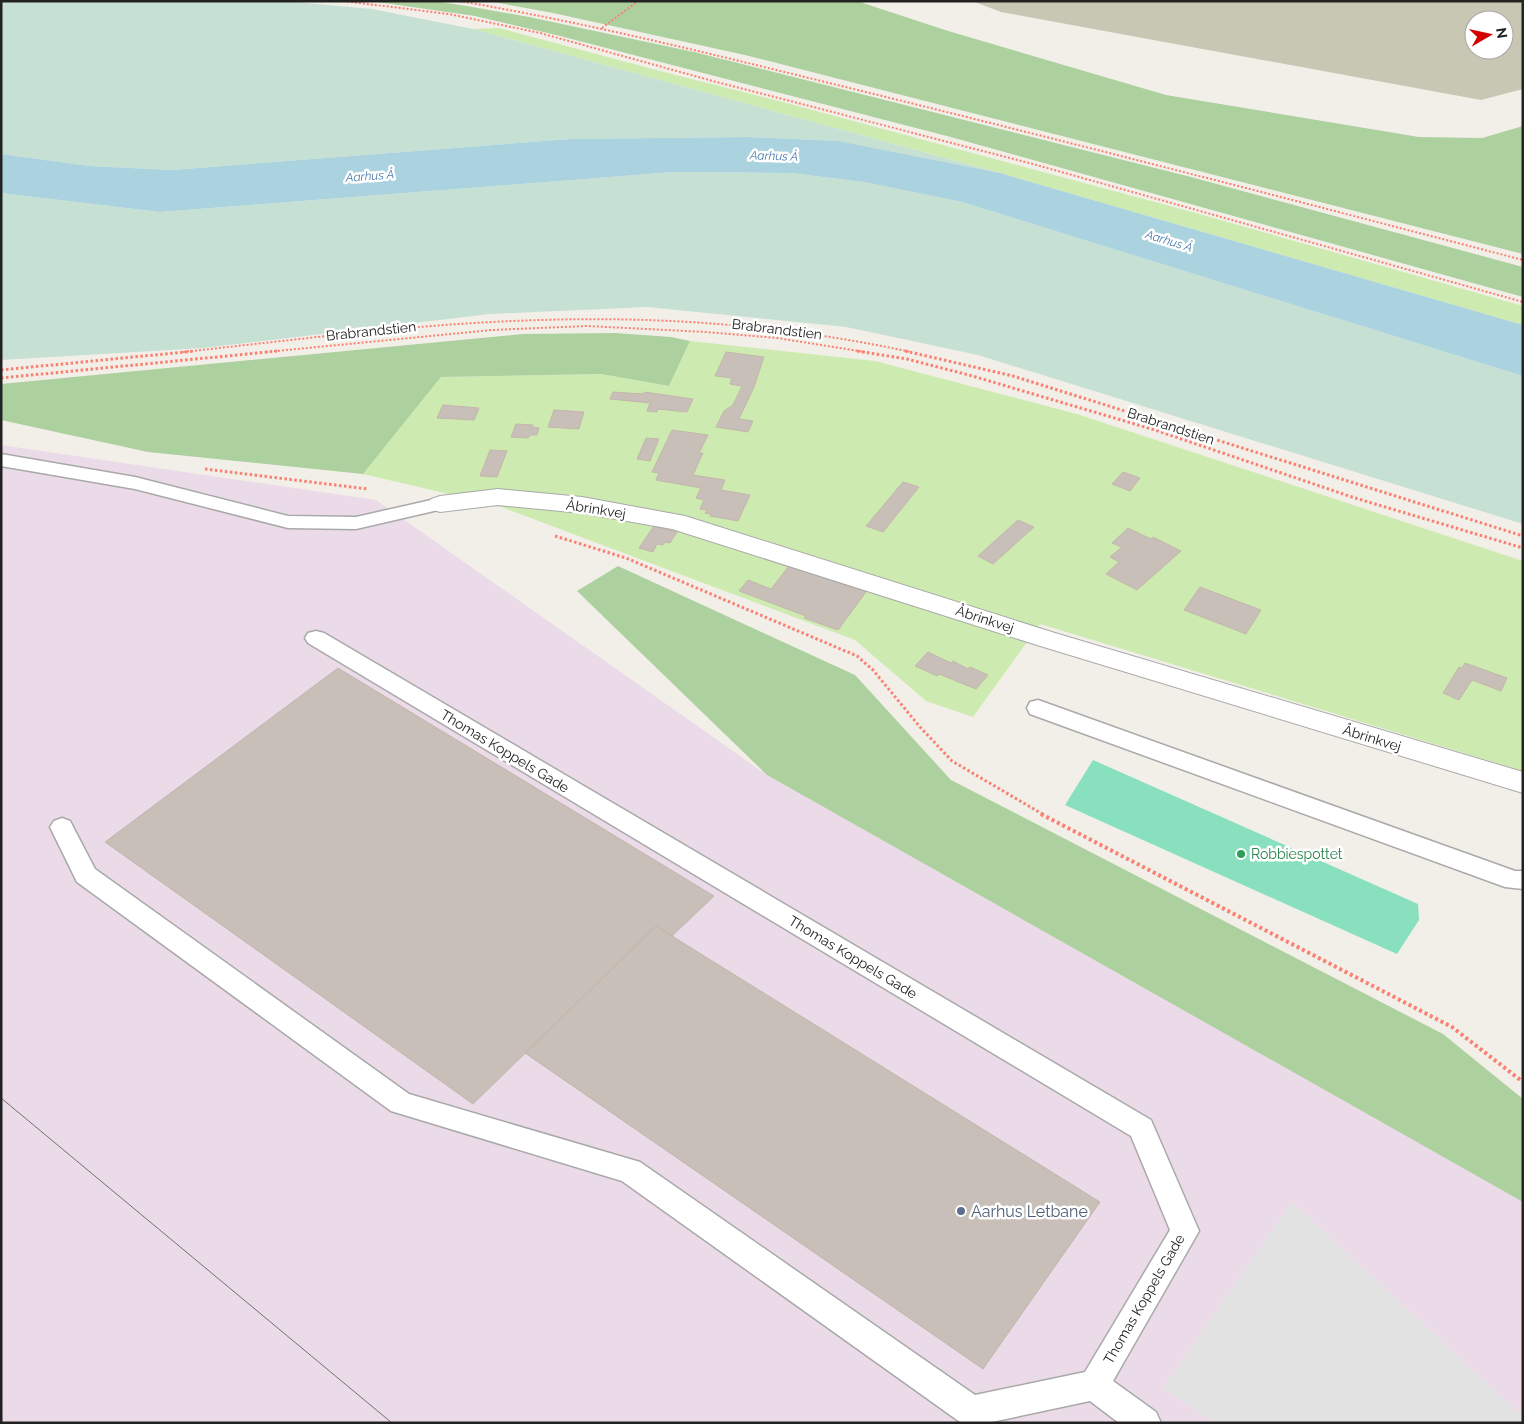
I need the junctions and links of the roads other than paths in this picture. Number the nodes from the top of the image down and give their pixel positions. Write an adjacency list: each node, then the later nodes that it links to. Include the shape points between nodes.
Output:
1 (1, 460): 2 (lane, via 135,483 288,522 356,523)
2 (440, 504): 5 (street, Åbrinkvej, via 498,497 582,505 676,522)
3 (316, 638): 8 (lane, Thomas Koppels Gade, via 1141,1128 1185,1231)
4 (1038, 708): 7 (lane, via 1514,880)
5 (1523, 784)
6 (62, 827): 8 (lane, via 86,875 401,1103 630,1171 971,1411)
7 (1523, 880)
8 (1094, 1385): 9 (lane)
9 (1145, 1423)

